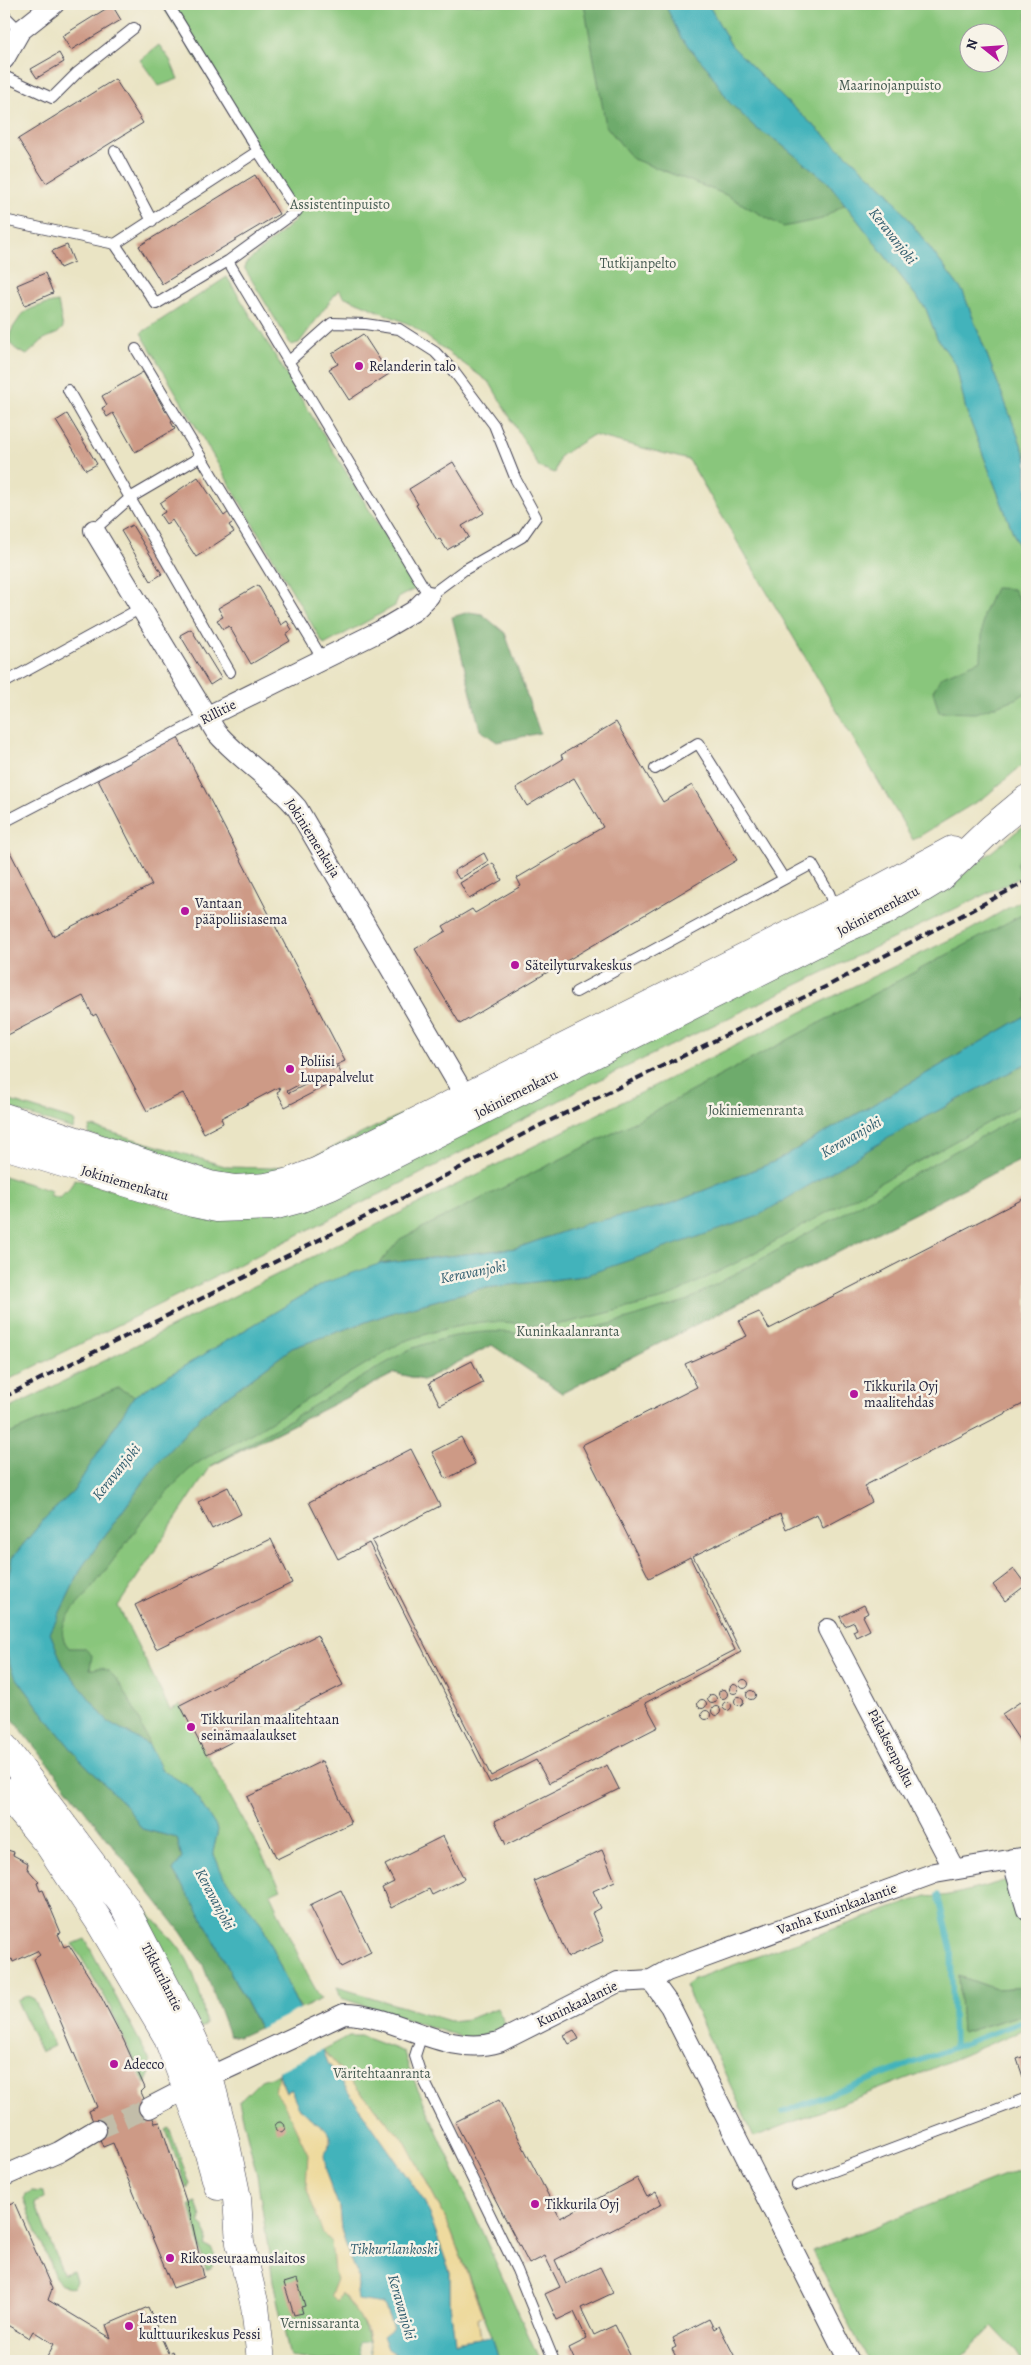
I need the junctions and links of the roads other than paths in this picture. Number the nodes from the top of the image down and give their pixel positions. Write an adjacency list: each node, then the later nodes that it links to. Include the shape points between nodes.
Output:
1 (54, 4): 5 (street)
2 (168, 4): 9 (lane)
3 (4, 15): 5 (lane)
4 (134, 28): 7 (lane, via 77,73 52,98)
5 (20, 31): 6 (street)
6 (4, 59)
7 (4, 76)
8 (115, 150): 11 (lane)
9 (258, 151): 11 (lane); 13 (lane, via 297,210)
10 (4, 220): 12 (lane)
11 (152, 221): 12 (lane)
12 (115, 244): 13 (lane, via 156,304)
13 (228, 262): 15 (lane)
14 (136, 350): 17 (lane)
15 (288, 362): 20 (lane); 20 (lane, via 332,323 399,329 435,352 494,425 516,480 536,517 522,537 464,570)
16 (68, 390): 18 (lane)
17 (200, 457): 18 (lane); 22 (lane)
18 (130, 498): 19 (lane); 23 (lane)
19 (94, 530): 21 (street, Jokiniemenkuja)
20 (430, 596): 22 (street, Rillitie, via 414,611)
21 (141, 608): 24 (lane); 25 (street, Jokiniemenkuja)
22 (323, 660): 25 (street, Rillitie)
23 (230, 672)
24 (4, 682)
25 (206, 717): 28 (lane, Rillitie); 32 (street, Jokiniemenkuja, via 230,748 286,794 297,808)
26 (655, 769): 29 (lane, via 698,743)
27 (1027, 799): 30 (main road, Jokiniemenkatu, via 991,828 874,892)
28 (4, 822)
29 (784, 879): 30 (lane, via 812,864); 31 (lane)
30 (840, 920): 32 (main road, Jokiniemenkatu)
31 (576, 992)
32 (470, 1106): 33 (main road, Jokiniemenkatu, via 290,1182 235,1188 188,1179); 34 (main road, Jokiniemenkatu, via 331,1186 273,1206 239,1209 193,1204)
33 (4, 1116)
34 (4, 1146)
35 (828, 1629): 39 (street, Påkaksenpolku)
36 (4, 1747): 37 (main road, Tikkurilantie)
37 (13, 1789): 43 (main road, Tikkurilantie, via 124,1906 193,2039)
38 (1020, 1858): 39 (street, Vanha Kuninkaalantie); 40 (street)
39 (954, 1869): 41 (street, Vanha Kuninkaalantie, via 935,1873)
40 (1027, 1910)
41 (651, 1980): 42 (street, Kuninkaalantie, via 618,1982 508,2038 482,2047 464,2046); 51 (street, via 670,2006)
42 (422, 2034): 43 (street, Kuninkaalantie, via 355,2014 344,2014); 50 (lane, via 415,2056 420,2072 517,2270)
43 (198, 2082): 45 (street, Kuninkaalantie); 49 (main road, Tikkurilantie, via 237,2198 240,2243 255,2306)
44 (1027, 2098): 48 (lane)
45 (149, 2108)
46 (96, 2130): 47 (street, via 59,2152)
47 (4, 2176)
48 (797, 2185)
49 (261, 2361)
50 (554, 2361)
51 (849, 2361)

